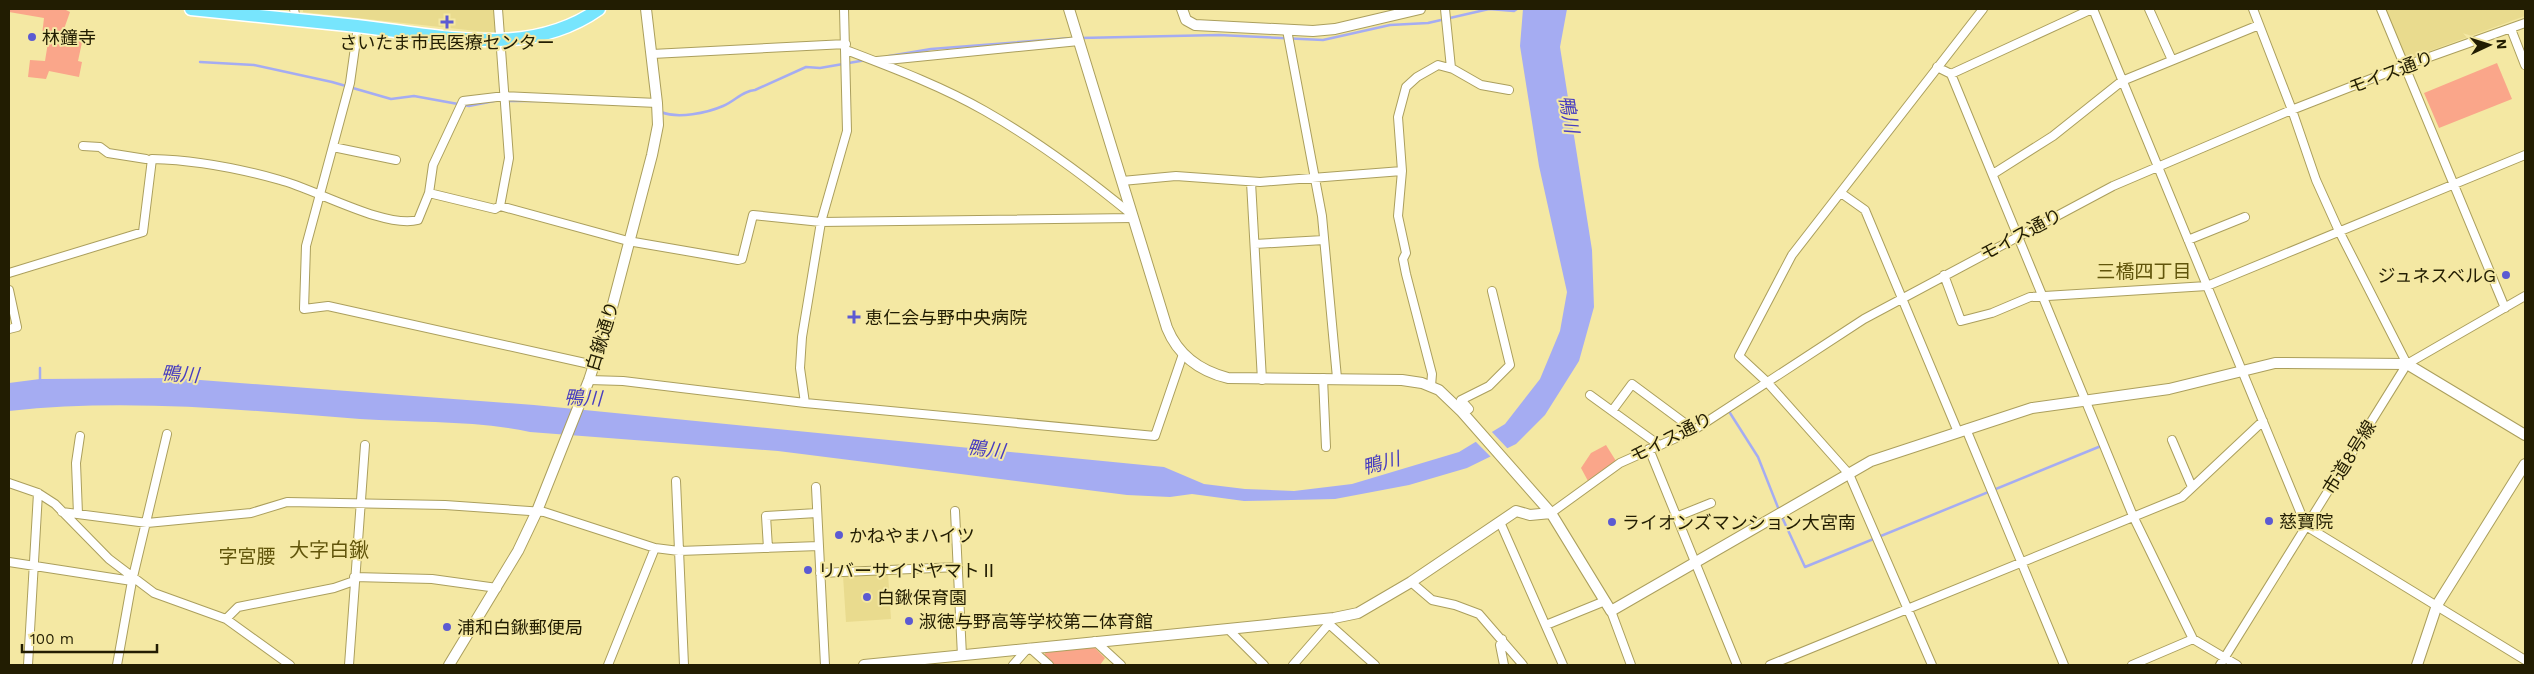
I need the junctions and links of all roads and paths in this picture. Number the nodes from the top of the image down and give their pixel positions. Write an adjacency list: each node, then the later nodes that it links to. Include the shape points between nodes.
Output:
1 (191, 9): 15 (main road)
2 (498, 9): 21 (street)
3 (599, 9): 21 (main road, via 581,21 547,35)
4 (646, 9): 24 (street, 白鍬通り)
5 (844, 9): 23 (street)
6 (1069, 9): 22 (street)
7 (1182, 9): 20 (street, via 1186,20 1195,25)
8 (1420, 9): 20 (street, via 1335,29)
9 (1445, 9): 29 (street)
10 (1983, 9): 30 (street)
11 (2093, 9): 31 (street); 32 (street)
12 (2150, 9): 25 (street)
13 (2253, 9): 17 (street)
14 (2381, 9): 28 (street)
15 (295, 14): 18 (main road)
16 (2525, 23): 19 (street, モイス通り)
17 (2259, 24): 25 (street); 36 (street)
18 (358, 26): 21 (main road); 38 (street, via 350,83)
19 (2511, 29): 27 (street); 28 (street, モイス通り)
20 (1287, 30): 45 (street)
21 (500, 41): 34 (street)
22 (1079, 41): 26 (street); 46 (street)
23 (846, 47): 24 (street); 26 (street); 55 (street, via 846,131)
24 (652, 54): 35 (street, 白鍬通り)
25 (2172, 60): 32 (street)
26 (876, 62): 53 (street, via 984,110 1042,148)
27 (2525, 65)
28 (2404, 66): 36 (street, モイス通り); 48 (street)
29 (1451, 68): 33 (street, via 1480,86); 43 (street, via 1438,65 1406,87 1398,117)
30 (1937, 68): 31 (street); 50 (street)
31 (1951, 74): 44 (street)
32 (2122, 81): 42 (street); 44 (street, via 2053,136)
33 (1509, 90)
34 (505, 96): 35 (street); 49 (street, via 463,101 433,165); 52 (street, via 509,158)
35 (658, 108): 60 (street, 白鍬通り, via 652,155)
36 (2292, 110): 42 (street, モイス通り); 56 (street, via 2316,180)
37 (83, 146): 40 (street, via 100,146 108,153)
38 (333, 147): 41 (street); 51 (street)
39 (2525, 155): 48 (street)
40 (146, 159)
41 (396, 160)
42 (2157, 166): 57 (street, モイス通り); 59 (street)
43 (1402, 172): 45 (street); 81 (street, via 1398,216 1406,253 1403,260 1432,374)
44 (1993, 174): 57 (street)
45 (1315, 180): 47 (street); 58 (street)
46 (1122, 181): 47 (street, via 1176,176); 53 (street)
47 (1251, 182): 61 (street)
48 (2453, 185): 56 (street); 70 (street)
49 (429, 193): 51 (street, via 418,220 411,222 370,214); 52 (street, via 495,208)
50 (1841, 193): 69 (street, via 1865,210); 80 (street, via 1792,255 1739,356)
51 (321, 195): 62 (street, via 281,180 177,160 152,159 144,232); 74 (street, via 306,246 304,309 328,306)
52 (500, 206): 60 (street)
53 (1132, 216): 55 (street); 72 (street, via 1167,328)
54 (2245, 217): 59 (street)
55 (821, 222): 60 (street, via 753,215 742,259 738,260); 84 (street, via 800,354)
56 (2339, 231): 64 (street); 73 (street)
57 (2019, 235): 63 (street, モイス通り); 67 (street)
58 (1324, 240): 61 (street); 77 (street)
59 (2188, 240): 64 (street)
60 (628, 241): 74 (street, 白鍬通り)
61 (1255, 244): 78 (street)
62 (9, 273)
63 (1944, 275): 67 (street, via 1961,321); 69 (street, モイス通り)
64 (2207, 286): 67 (street); 75 (street)
65 (9, 290): 71 (street, via 17,327)
66 (1492, 291): 86 (street, via 1510,365 1489,386 1462,400)
67 (2044, 296): 83 (street)
68 (2525, 296): 70 (street, 市道8号線)
69 (1902, 298): 80 (street, モイス通り); 89 (street)
70 (2505, 308): 73 (street, 市道8号線)
71 (9, 329)
72 (1183, 354): 78 (street, via 1219,376); 84 (street, via 1155,436)
73 (2407, 364): 75 (street, via 2275,363); 91 (street); 117 (street, 市道8号線)
74 (594, 365): 79 (street, 白鍬通り)
75 (2241, 370): 83 (street, via 2170,389); 87 (street)
76 (1323, 378): 77 (street); 78 (street); 96 (street)
77 (1338, 378): 81 (street, via 1402,380)
78 (1262, 380)
79 (588, 382): 84 (street, via 623,381); 107 (street, 白鍬通り)
80 (1768, 382): 88 (street, モイス通り); 99 (street)
81 (1431, 386): 86 (street)
82 (1590, 395): 85 (street)
83 (2088, 401): 89 (street, via 2024,410); 113 (street)
84 (804, 403)
85 (1612, 411): 88 (street, via 1632,384); 95 (street)
86 (1468, 412): 111 (street)
87 (2263, 421): 103 (street); 117 (street)
88 (1694, 430): 95 (street, モイス通り)
89 (1962, 430): 99 (street, via 1871,461); 124 (street)
90 (167, 434): 116 (street)
91 (2525, 435)
92 (80, 436): 112 (street, via 76,463)
93 (2172, 440): 103 (street)
94 (365, 445): 105 (street)
95 (1659, 445): 97 (street, モイス通り)
96 (1326, 447)
97 (1649, 449): 111 (street, モイス通り, via 1620,463); 114 (street)
98 (2525, 464): 133 (street)
99 (1849, 474): 123 (street); 134 (street)
100 (676, 480): 121 (street)
101 (9, 483): 104 (street)
102 (816, 487): 110 (street)
103 (2192, 487): 113 (street, via 2182,497)
104 (38, 493): 109 (street); 125 (street)
105 (359, 503): 107 (street); 116 (street, via 287,502 251,513); 128 (street)
106 (1711, 503): 114 (street)
107 (537, 511): 119 (street); 131 (street, 白鍬通り)
108 (955, 511): 126 (street)
109 (62, 512): 112 (street); 129 (street)
110 (817, 513): 118 (street); 120 (street, via 766,516)
111 (1552, 513): 115 (street, via 1530,515 1516,512); 132 (street)
112 (78, 514): 116 (street)
113 (2133, 516): 124 (street); 141 (street)
114 (1676, 517): 123 (street)
115 (1500, 522): 130 (street); 138 (street)
116 (147, 523): 129 (street)
117 (2306, 526): 133 (street); 145 (street, 市道8号線)
118 (819, 546): 120 (street); 127 (street)
119 (655, 548): 121 (street); 152 (street)
120 (768, 548): 121 (street)
121 (679, 551): 153 (street)
122 (9, 562): 125 (street)
123 (1694, 562): 135 (street); 166 (street)
124 (2022, 563): 134 (street); 169 (street)
125 (33, 564): 129 (street, via 87,576); 147 (street)
126 (958, 567): 127 (street); 144 (street)
127 (820, 573): 154 (street)
128 (354, 579): 131 (street, via 432,579); 136 (street, via 334,588 238,608); 150 (street)
129 (133, 580): 136 (street, via 154,593); 148 (street)
130 (1411, 582): 137 (street, via 1358,613); 140 (street, via 1432,600 1455,604 1480,614)
131 (497, 588): 151 (street, 白鍬通り)
132 (1605, 601): 135 (street); 138 (street)
133 (2437, 605): 146 (street); 173 (street)
134 (1907, 609): 167 (street); 168 (street)
135 (1611, 611): 165 (street)
136 (226, 619): 149 (street)
137 (1331, 621): 139 (street); 160 (street); 161 (street)
138 (1546, 625): 164 (street)
139 (1228, 629): 142 (street); 159 (street)
140 (1502, 639): 162 (street); 163 (street)
141 (2193, 639): 145 (street); 170 (street)
142 (1095, 641): 143 (street); 158 (street)
143 (1029, 648): 144 (street); 156 (street); 157 (street)
144 (962, 656): 155 (street)
145 (2224, 658): 171 (street, 市道8号線); 172 (street)
146 (2525, 660)
147 (28, 665)
148 (117, 665)
149 (290, 665)
150 (349, 665)
151 (449, 665)
152 (608, 665)
153 (684, 665)
154 (825, 665)
155 (864, 665)
156 (1013, 665)
157 (1049, 665)
158 (1121, 665)
159 (1264, 665)
160 (1293, 665)
161 (1375, 665)
162 (1504, 665)
163 (1523, 665)
164 (1563, 665)
165 (1631, 665)
166 (1737, 665)
167 (1770, 665)
168 (1932, 665)
169 (2064, 665)
170 (2132, 665)
171 (2220, 665)
172 (2237, 665)
173 (2417, 665)

